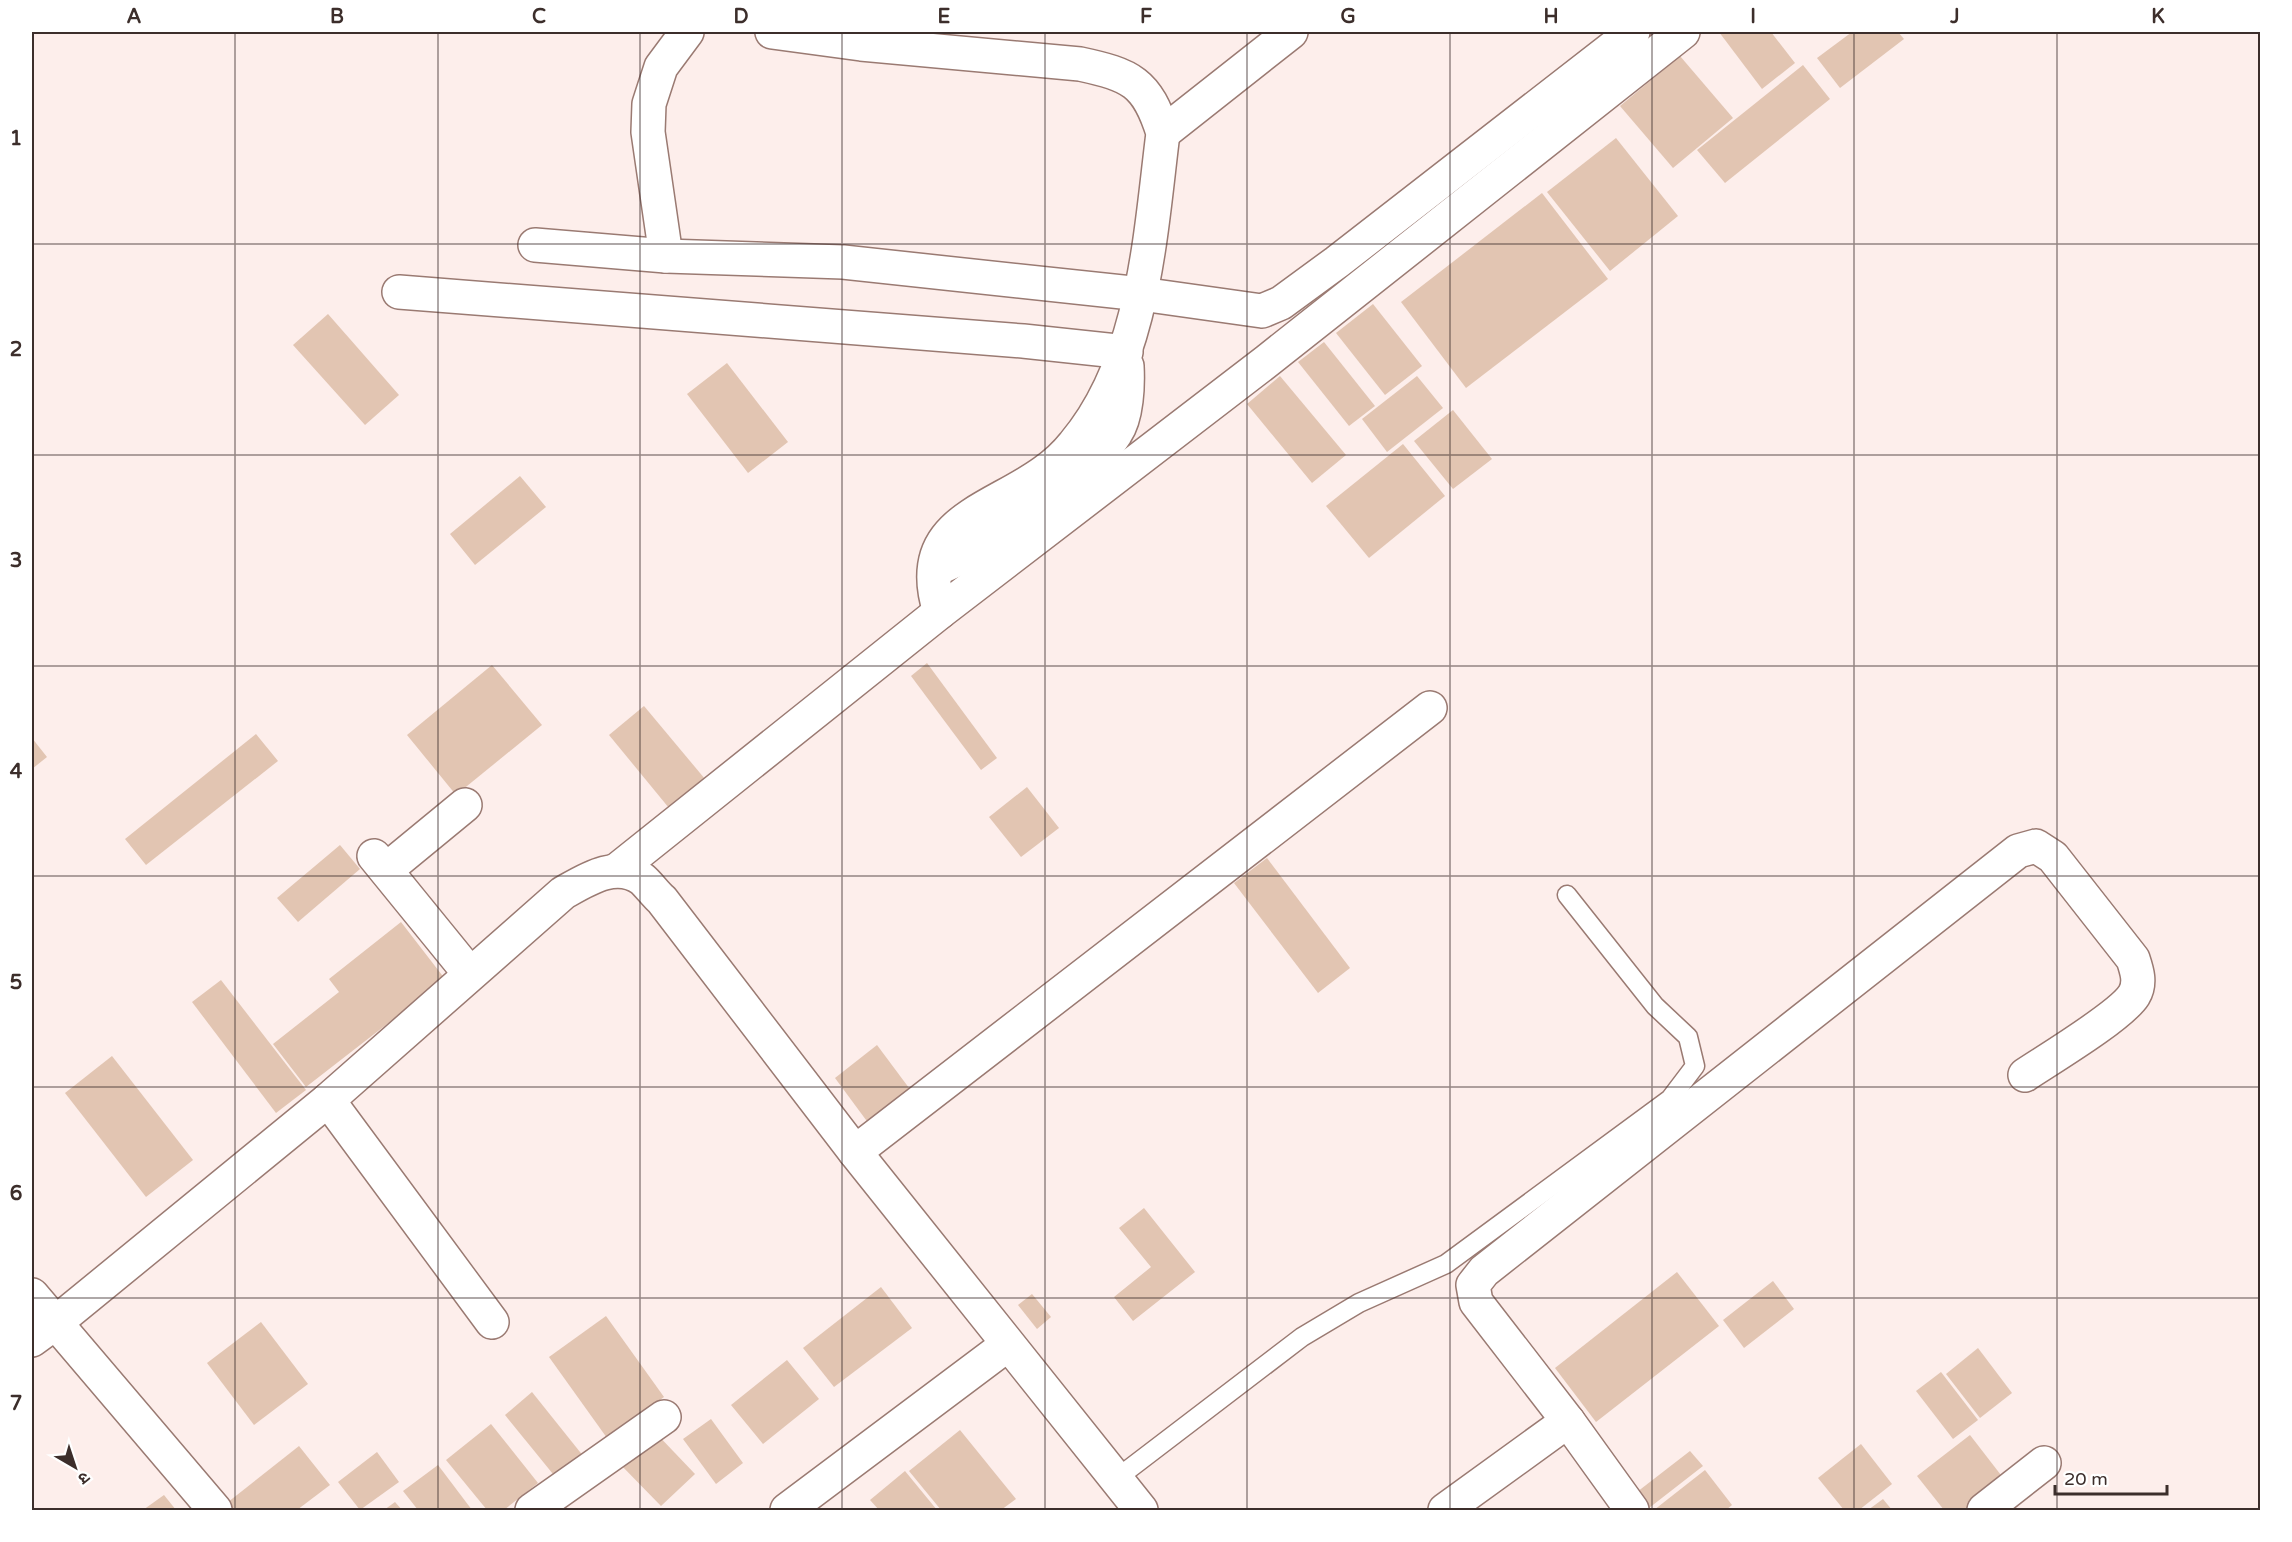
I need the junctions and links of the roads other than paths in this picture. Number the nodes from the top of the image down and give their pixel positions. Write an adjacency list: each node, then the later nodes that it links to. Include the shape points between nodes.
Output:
1 (687, 32): 9 (street, via 661,68 649,104 648,132)
2 (772, 32): 6 (street)
3 (1291, 32): 7 (street)
4 (1633, 32): 11 (street, via 1281,303 1262,310)
5 (1683, 32): 13 (street, via 1276,354)
6 (860, 38): 7 (street, via 1080,64 1116,72 1141,87 1156,110)
7 (1163, 133): 11 (street)
8 (535, 245): 9 (street)
9 (666, 256): 11 (street, via 843,262)
10 (399, 292): 12 (street, via 1023,340)
11 (1141, 294): 12 (street)
12 (1126, 352): 13 (street, via 1128,390 1117,431 1089,465 1039,507 963,557 935,570 933,584)
13 (940, 612): 16 (street)
14 (1430, 708): 21 (street)
15 (465, 805): 18 (street, via 380,863)
16 (616, 870): 18 (street, via 593,876 562,893); 21 (street, via 641,878 662,900)
17 (1566, 895): 29 (lane, via 1655,1006 1688,1036 1695,1066 1670,1100 1446,1264 1359,1303 1302,1338)
18 (470, 974): 20 (street)
19 (2025, 1075): 27 (street, via 2119,1011 2134,995 2139,977 2133,959 2083,894 2053,857 2036,846 2018,851 1484,1271 1473,1285 1476,1302)
20 (328, 1100): 23 (street); 24 (street)
21 (855, 1152): 25 (street)
22 (32, 1295): 24 (street)
23 (492, 1322)
24 (43, 1332): 30 (street)
25 (1007, 1345): 29 (street); 32 (street)
26 (664, 1417): 31 (street)
27 (1568, 1421): 34 (street); 35 (street)
28 (2044, 1463): 36 (street)
29 (1116, 1479): 33 (street)
30 (215, 1510)
31 (532, 1510)
32 (787, 1510)
33 (1140, 1510)
34 (1445, 1510)
35 (1632, 1510)
36 (1984, 1510)

